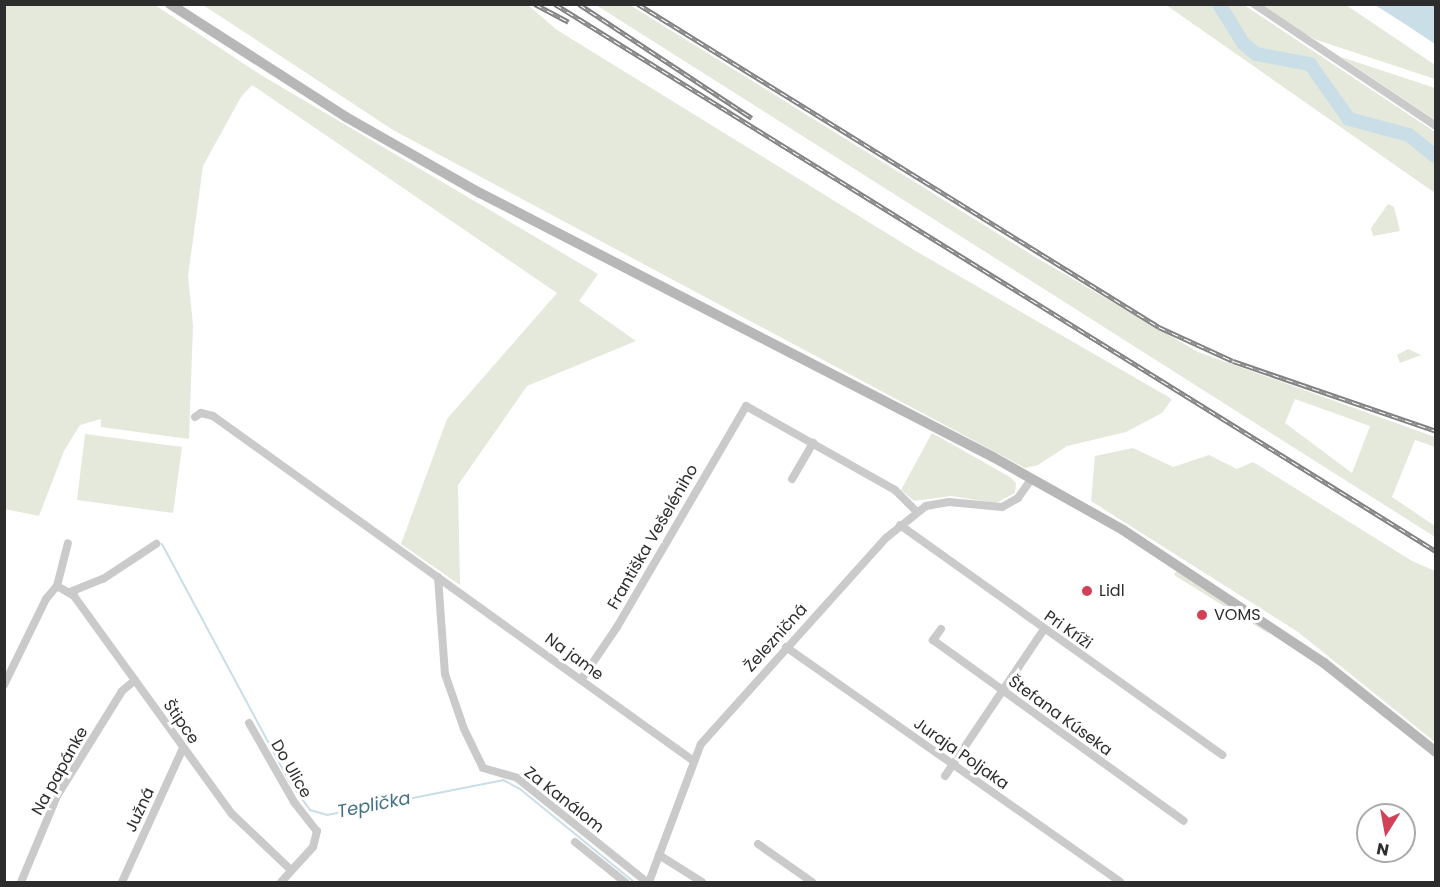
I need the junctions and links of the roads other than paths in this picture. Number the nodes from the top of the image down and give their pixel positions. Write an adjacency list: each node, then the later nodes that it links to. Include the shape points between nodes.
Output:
1 (171, 4): 6 (main road, via 346,117 480,193)
2 (1254, 4): 3 (street)
3 (1436, 126)
4 (195, 417): 12 (street, Na jame, via 201,413 213,416)
5 (813, 443): 7 (street); 8 (street, via 895,490); 19 (street, Františka Vešeléniho, via 746,406 617,627)
6 (1032, 478): 8 (street, Železničná, via 1018,498 1002,507 939,502); 24 (main road, via 1123,530 1275,628)
7 (792, 480)
8 (916, 512): 9 (street, Železničná)
9 (900, 525): 16 (street, Pri Kríži); 17 (street, Železničná)
10 (68, 543): 13 (street)
11 (156, 544): 14 (street, via 104,579)
12 (438, 577): 19 (street, Na jame); 38 (street, Za Kanálom, via 445,674 483,768 517,778)
13 (57, 586): 14 (street, Štipce); 20 (street, via 46,599)
14 (70, 592): 18 (street, Štipce)
15 (941, 629): 21 (street, Štefana Kúseka, via 933,640)
16 (1044, 629): 21 (street); 25 (street, Pri Kríži)
17 (786, 647): 26 (street, Železničná, via 711,730); 27 (street, Juraja Poljaka)
18 (135, 680): 23 (street, Štipce); 34 (street, Na papánke, via 122,691 57,796)
19 (580, 680): 26 (street, Na jame)
20 (4, 685)
21 (1002, 691): 27 (street); 29 (street, Štefana Kúseka)
22 (249, 723): 33 (street, Do Ulice, via 294,802 317,831 313,847)
23 (183, 748): 33 (street, Štipce, via 232,814); 35 (street, Južná)
24 (1436, 752)
25 (1222, 755)
26 (692, 760): 32 (street, Železničná)
27 (953, 765): 28 (street); 41 (street, Juraja Poljaka)
28 (945, 776)
29 (1184, 821)
30 (575, 842): 37 (street)
31 (758, 844): 40 (street)
32 (659, 855): 38 (street, Železničná); 39 (street)
33 (290, 869): 36 (street, Do Ulice)
34 (21, 882)
35 (122, 882)
36 (281, 882)
37 (625, 882)
38 (648, 882)
39 (702, 882)
40 (812, 882)
41 (1120, 882)

